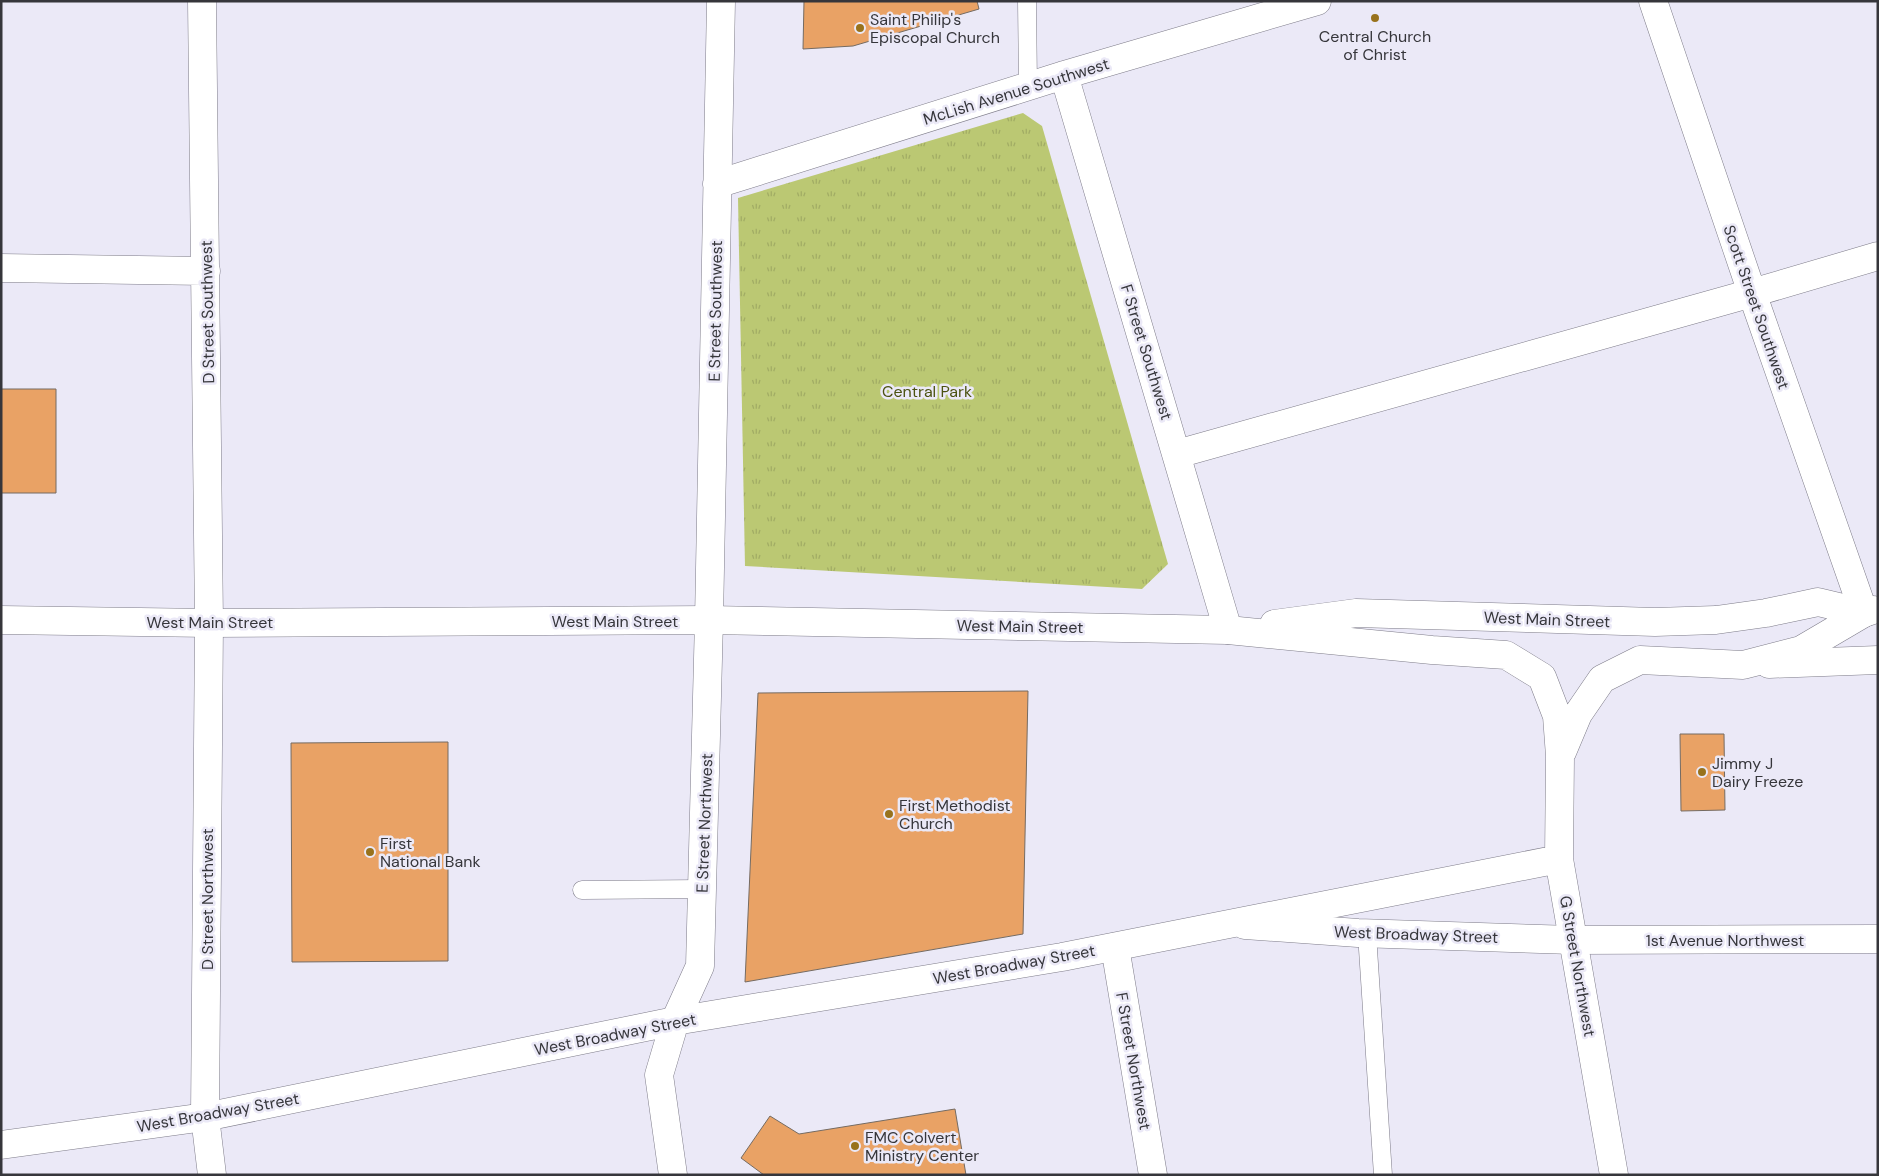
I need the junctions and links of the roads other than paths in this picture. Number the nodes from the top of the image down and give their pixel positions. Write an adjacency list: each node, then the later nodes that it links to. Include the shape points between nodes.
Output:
1 (202, 1): 12 (street, D Street Southwest)
2 (721, 1): 9 (street, E Street Southwest)
3 (1027, 1): 8 (lane)
4 (1316, 1): 6 (street, McLish Avenue Southwest)
5 (1653, 1): 13 (street, Scott Street Southwest)
6 (1273, 7): 7 (street, McLish Avenue Southwest)
7 (1064, 75): 8 (street, McLish Avenue Southwest); 14 (street, F Street Southwest)
8 (1028, 87): 9 (street, McLish Avenue Southwest)
9 (717, 184): 17 (street, E Street Southwest)
10 (1878, 256): 13 (street)
11 (1, 268): 12 (street)
12 (206, 271): 18 (street, D Street Southwest)
13 (1752, 294): 14 (street); 15 (street, Scott Street Southwest)
14 (1177, 454): 19 (street, F Street Southwest)
15 (1871, 610): 19 (street, West Main Street, via 1818,602 1724,619 1655,622 1356,613); 21 (street, via 1801,650)
16 (1, 620): 18 (street, West Main Street)
17 (709, 620): 18 (street, West Main Street); 19 (street, West Main Street); 25 (street, E Street Northwest)
18 (209, 622): 32 (street, D Street Northwest)
19 (1228, 630): 22 (street, West Main Street, via 1506,655 1542,677 1556,716)
20 (1878, 660): 21 (street)
21 (1743, 665): 22 (street, via 1640,660 1602,680 1578,714)
22 (1560, 756): 23 (street, G Street Northwest)
23 (1559, 859): 26 (street, West Broadway Street); 29 (street, G Street Northwest)
24 (582, 890): 25 (lane)
25 (702, 890): 31 (street, E Street Northwest, via 700,966)
26 (1229, 924): 27 (street, West Broadway Street); 30 (street, West Broadway Street)
27 (1367, 934): 29 (street, West Broadway Street); 37 (lane)
28 (1878, 939): 29 (street, 1st Avenue Northwest)
29 (1573, 940): 38 (street, G Street Northwest)
30 (1115, 947): 31 (street, West Broadway Street); 36 (street, F Street Northwest)
31 (675, 1021): 32 (street, West Broadway Street); 35 (street, E Street Northwest, via 659,1075)
32 (205, 1116): 33 (street, West Broadway Street); 34 (street, D Street Northwest)
33 (1, 1145)
34 (212, 1175)
35 (673, 1175)
36 (1153, 1175)
37 (1383, 1175)
38 (1614, 1175)

